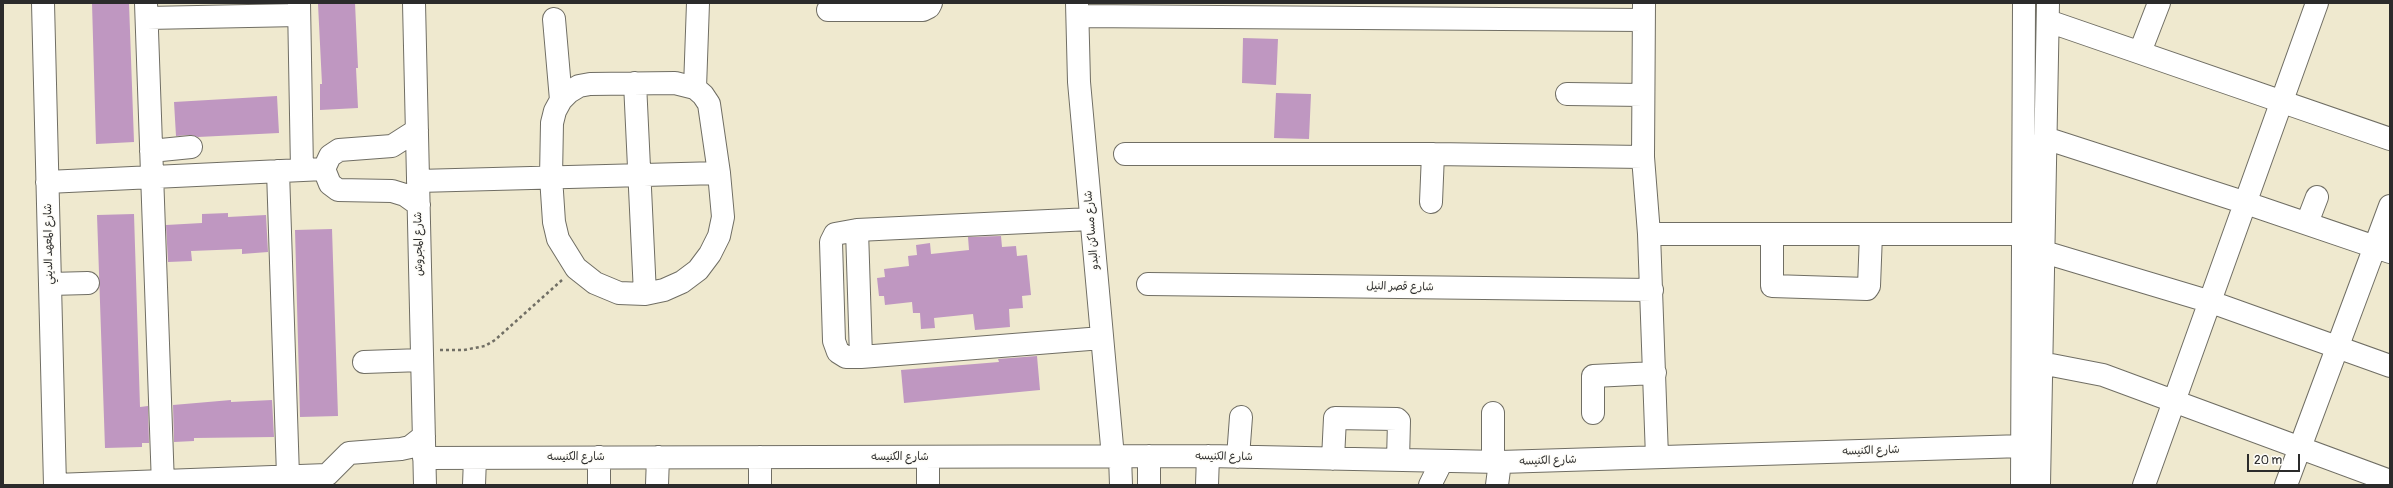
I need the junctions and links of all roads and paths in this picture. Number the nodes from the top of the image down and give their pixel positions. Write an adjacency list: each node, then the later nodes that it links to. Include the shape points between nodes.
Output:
1 (43, 3): 38 (street, شارع المعهد الديني)
2 (414, 3): 22 (street, شارع المجروش)
3 (698, 3): 17 (street)
4 (931, 3): 9 (street, via 929,8 923,10)
5 (2024, 3): 49 (street)
6 (2159, 3): 15 (street)
7 (2317, 3): 21 (street)
8 (299, 9): 11 (street); 30 (street)
9 (828, 10)
10 (1078, 10): 12 (street); 44 (street, شارع مساكن البدو, via 1079,82)
11 (146, 11): 25 (street)
12 (1643, 12): 19 (street)
13 (2048, 12): 15 (street); 23 (street)
14 (554, 19): 20 (street)
15 (2140, 52): 21 (street)
16 (634, 84): 17 (street, via 675,83); 20 (street, via 579,86); 34 (street)
17 (695, 88): 32 (street, via 709,104)
18 (1567, 94): 19 (street)
19 (1643, 95): 28 (street)
20 (561, 100): 36 (street, via 552,123)
21 (2283, 101): 24 (street); 41 (street)
22 (417, 130): 29 (street, via 392,146 339,150 333,153); 37 (street, شارع المجروش)
23 (2045, 138): 41 (street); 51 (street)
24 (2390, 139)
25 (151, 150): 33 (street, via 186,148); 35 (street)
26 (1125, 154): 27 (street)
27 (1433, 154): 28 (street); 40 (street)
28 (1643, 157): 46 (street)
29 (324, 169): 30 (street); 42 (street, via 330,184 338,190 392,191 404,195)
30 (302, 170): 31 (street)
31 (278, 171): 33 (street); 88 (street)
32 (719, 173): 34 (street); 57 (street, via 723,217 719,236 710,254 698,270 682,282 664,290)
33 (182, 175): 35 (street)
34 (639, 175): 36 (street); 57 (street)
35 (152, 176): 38 (street); 91 (street)
36 (551, 177): 37 (street); 52 (street, via 554,222 558,239)
37 (418, 181): 42 (street, شارع المجروش)
38 (47, 182): 54 (street, شارع المعهد الديني)
39 (2317, 197): 45 (street)
40 (1430, 202)
41 (2246, 202): 45 (street); 58 (street)
42 (418, 205): 61 (street, شارع المجروش)
43 (2390, 206): 50 (street)
44 (1091, 219): 59 (street, شارع مساكن البدو); 59 (street, via 857,230 835,234 831,242 834,341 838,352 846,357 861,357)
45 (2307, 223): 50 (street)
46 (1649, 234): 47 (street); 56 (street)
47 (1772, 234): 48 (street); 48 (street, via 1772,286 1867,289)
48 (1871, 234): 49 (street)
49 (2023, 234): 71 (street)
50 (2382, 250): 60 (street)
51 (2044, 252): 58 (street); 63 (street)
52 (576, 268): 57 (street, via 596,284 619,293); 61 (path, via 485,346)
53 (88, 283): 54 (street)
54 (50, 284): 92 (street, شارع المعهد الديني)
55 (1148, 284): 56 (street, شارع قصر النيل)
56 (1652, 290): 65 (street)
57 (644, 294)
58 (2211, 302): 60 (street); 66 (street)
59 (1102, 338): 73 (street, شارع مساكن البدو)
60 (2337, 347): 64 (street); 72 (street)
61 (422, 354): 62 (street); 70 (street, شارع المجروش)
62 (364, 362)
63 (2041, 363): 66 (street, via 2103,375); 105 (street)
64 (2390, 366)
65 (1654, 373): 68 (street, via 1593,376); 81 (street)
66 (2175, 402): 72 (street); 106 (street)
67 (1493, 413): 87 (street)
68 (1593, 413)
69 (1241, 417): 80 (street)
70 (424, 436): 82 (street, شارع المجروش); 89 (street, via 410,447 348,453)
71 (2023, 446): 81 (street, شارع الكنيسه); 104 (street)
72 (2300, 448): 90 (street); 107 (street)
73 (1117, 456): 74 (street, شارع الكنيسه); 79 (street, شارع الكنيسه); 99 (street, شارع مساكن البدو)
74 (1149, 456): 75 (street, شارع الكنيسه); 100 (street)
75 (1208, 456): 80 (street, شارع الكنيسه); 101 (street)
76 (599, 457): 77 (street, شارع الكنيسه); 83 (street, شارع الكنيسه); 95 (street)
77 (658, 457): 78 (street, شارع الكنيسه); 96 (street)
78 (760, 457): 79 (street, شارع الكنيسه); 97 (street)
79 (928, 457): 98 (street)
80 (1238, 457): 84 (street, شارع الكنيسه)
81 (1658, 457): 87 (street, شارع الكنيسه)
82 (424, 458): 83 (street, شارع الكنيسه); 93 (street, شارع المجروش)
83 (475, 458): 94 (street)
84 (1333, 459): 85 (street, شارع الكنيسه); 85 (street, via 1335,418 1390,418 1399,421)
85 (1398, 460): 86 (street, شارع الكنيسه)
86 (1442, 461): 87 (street, شارع الكنيسه); 102 (street)
87 (1497, 462): 103 (street)
88 (288, 476): 89 (street); 91 (street)
89 (323, 480)
90 (2390, 480)
91 (163, 483): 92 (street)
92 (55, 485)
93 (425, 485)
94 (474, 485)
95 (599, 485)
96 (657, 485)
97 (760, 485)
98 (928, 485)
99 (1121, 485)
100 (1149, 485)
101 (1207, 485)
102 (1430, 485)
103 (1497, 485)
104 (2022, 485)
105 (2039, 485)
106 (2144, 485)
107 (2286, 485)

